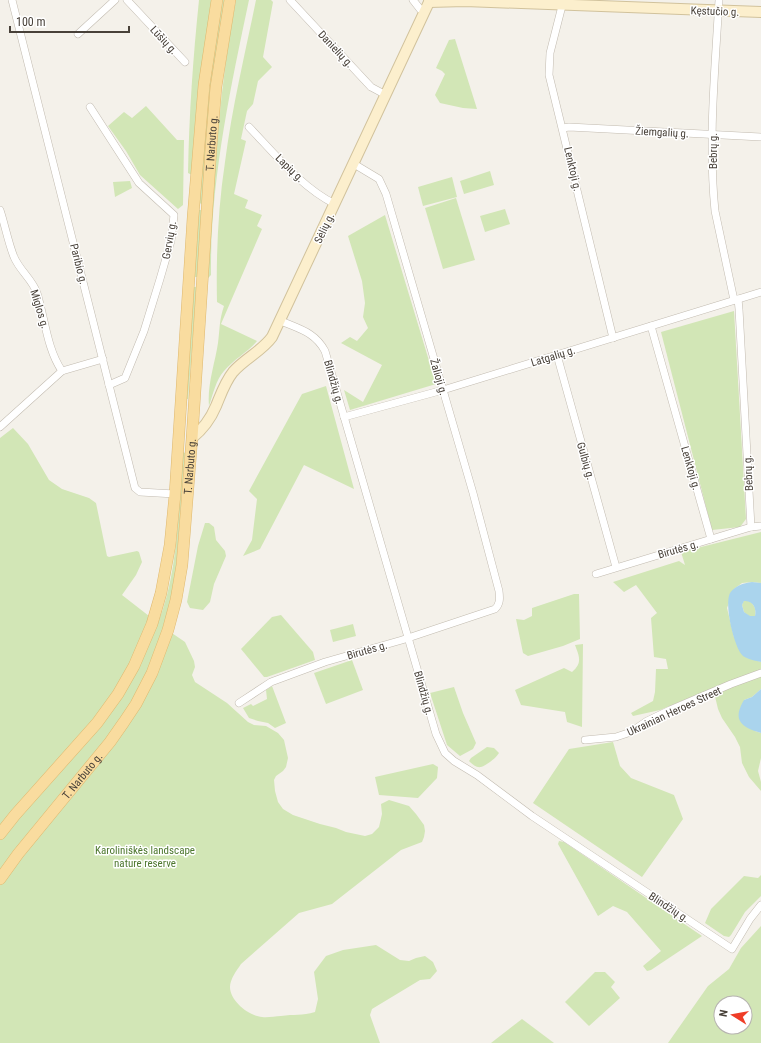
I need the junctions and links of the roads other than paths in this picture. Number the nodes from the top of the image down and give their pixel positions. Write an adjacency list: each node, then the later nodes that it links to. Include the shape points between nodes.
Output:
1 (12, 0): 30 (street, Paribio g.)
2 (115, 0): 13 (street)
3 (127, 0): 14 (street, Lūšių g.)
4 (217, 0): 37 (main road, T. Narbuto g., via 198,145)
5 (230, 0): 36 (main road, T. Narbuto g., via 216,87)
6 (290, 0): 15 (street, Danielių g., via 371,87)
7 (413, 0): 10 (street, via 420,8)
8 (719, 0): 11 (street, Bebrų g.)
9 (563, 3): 10 (main road, Kęstučio g., via 461,1); 11 (main road, Kęstučio g.); 18 (street, Lenktoji g., via 551,44 549,62 551,82)
10 (428, 4): 15 (main road, Sėlių g.)
11 (718, 11): 12 (main road, Kęstučio g.); 19 (street, Bebrų g.)
12 (761, 12)
13 (78, 34)
14 (185, 62)
15 (386, 95): 21 (main road, Sėlių g.)
16 (90, 107): 32 (street, Gervių g., via 139,183 174,215 171,241 144,331 125,378)
17 (249, 127): 22 (street, Lapių g., via 304,182)
18 (563, 128): 19 (street, Žiemgalių g.); 28 (street, Lenktoji g.)
19 (713, 135): 20 (street, Žiemgalių g.); 25 (street, Bebrų g., via 715,211)
20 (761, 137)
21 (354, 164): 22 (main road, Sėlių g.); 33 (street, Žalioji g., via 379,179 382,184)
22 (335, 204): 26 (main road, Sėlių g.)
23 (0, 210): 31 (street, Miglos g., via 14,257 20,269 32,281 55,360)
24 (761, 292): 25 (street, Latgalių g.)
25 (736, 300): 27 (street, Latgalių g.); 40 (street, Bebrų g., via 739,309)
26 (281, 321): 34 (street, Blindžių g., via 307,332 320,342); 36 (main road, Sėlių g., via 267,345 232,373 215,408 202,429)
27 (651, 326): 28 (street, Latgalių g.); 41 (street, Lenktoji g.)
28 (613, 338): 29 (street, Latgalių g.)
29 (557, 355): 33 (street, Latgalių g.); 42 (street, Gulbių g.)
30 (103, 359): 31 (street); 32 (street, Paribio g.)
31 (62, 371): 35 (street)
32 (109, 385): 38 (street, Paribio g., via 135,488 140,492)
33 (443, 390): 34 (street, Latgalių g.); 44 (street, Žalioji g., via 493,568)
34 (344, 417): 45 (street, Blindžių g.)
35 (0, 427)
36 (192, 438): 37 (main road); 50 (main road, T. Narbuto g., via 182,565 168,630 152,673 136,704 110,742)
37 (178, 449): 38 (main road, T. Narbuto g.)
38 (175, 494): 49 (main road, T. Narbuto g., via 169,552 161,593 152,624 134,666 97,723)
39 (761, 526): 40 (street, Birutės g.)
40 (751, 527): 41 (street, Birutės g.)
41 (711, 540): 42 (street, Birutės g.)
42 (616, 567): 43 (street, Birutės g.)
43 (596, 574)
44 (499, 605): 45 (street, Birutės g., via 495,609)
45 (408, 638): 47 (street, Birutės g., via 325,662 271,682); 51 (street, Blindžių g., via 436,734 445,753 454,761 732,949)
46 (761, 673): 48 (street, Ukrainian Heroes Street, via 670,710 631,732 616,737)
47 (239, 704)
48 (585, 740)
49 (0, 834)
50 (0, 879)
51 (761, 905)

